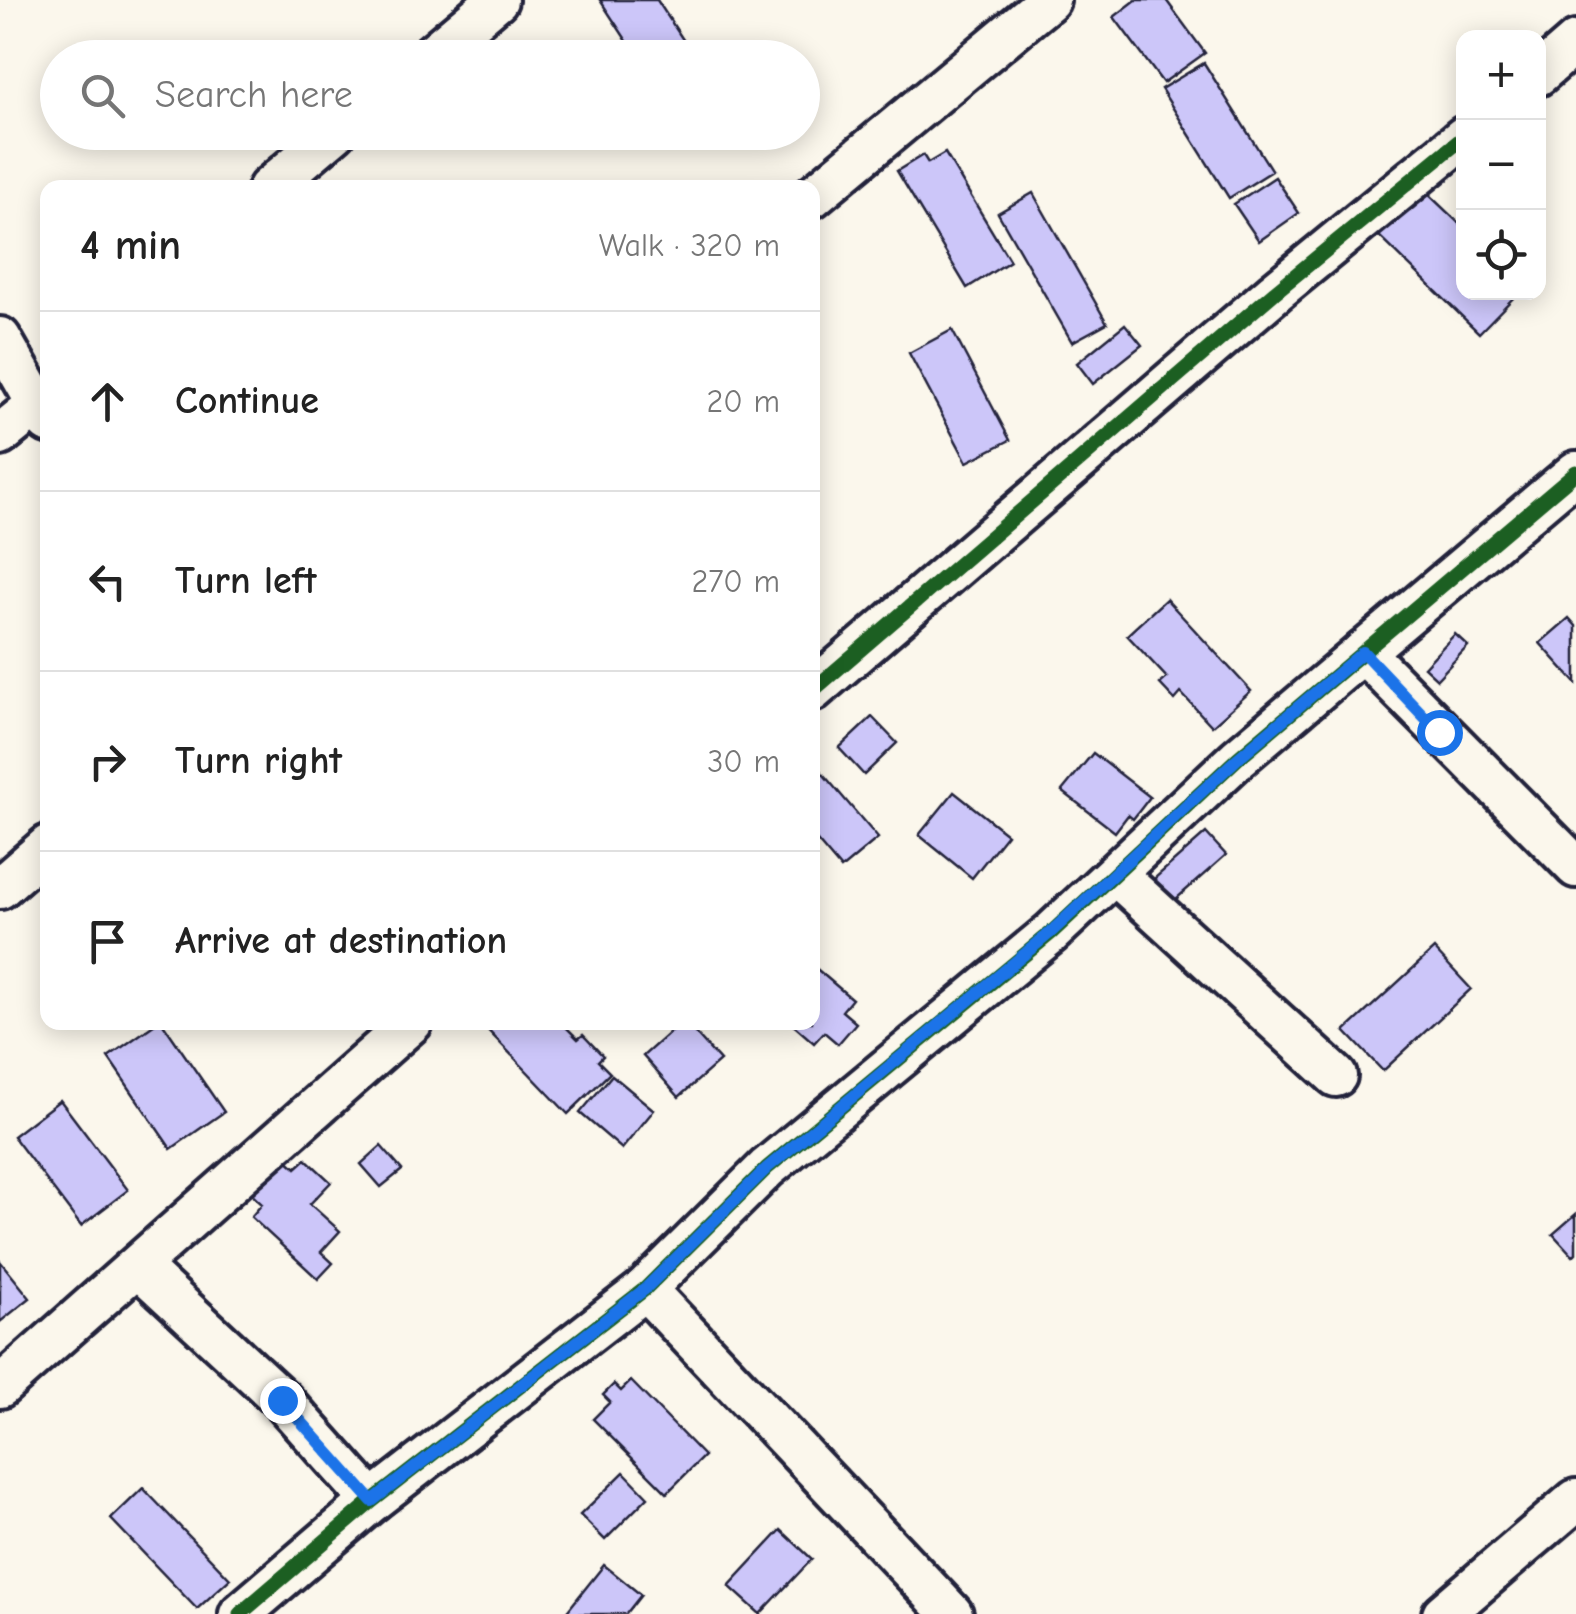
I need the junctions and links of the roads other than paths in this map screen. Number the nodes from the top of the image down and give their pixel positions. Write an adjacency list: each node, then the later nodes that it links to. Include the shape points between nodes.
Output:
1 (498, 0): 3 (street)
2 (1049, 0): 9 (street)
3 (450, 40)
4 (1576, 42): 5 (street)
5 (1546, 67)
6 (1456, 144): 16 (street)
7 (314, 150): 8 (street)
8 (278, 180)
9 (820, 189)
10 (0, 338): 11 (street)
11 (40, 402)
12 (40, 410): 13 (street)
13 (0, 435)
14 (1576, 472): 15 (street)
15 (1363, 652): 18 (street); 19 (street)
16 (820, 684)
17 (40, 853): 20 (street)
18 (1576, 867)
19 (1116, 874): 22 (street); 24 (street, via 767,1168)
20 (0, 888)
21 (400, 1030): 23 (street)
22 (1336, 1076)
23 (138, 1266): 25 (street); 27 (street, via 282,1400)
24 (645, 1289): 27 (street); 29 (street)
25 (0, 1387)
26 (1576, 1500): 30 (street)
27 (372, 1501): 28 (street)
28 (240, 1614)
29 (952, 1614)
30 (1443, 1614)

